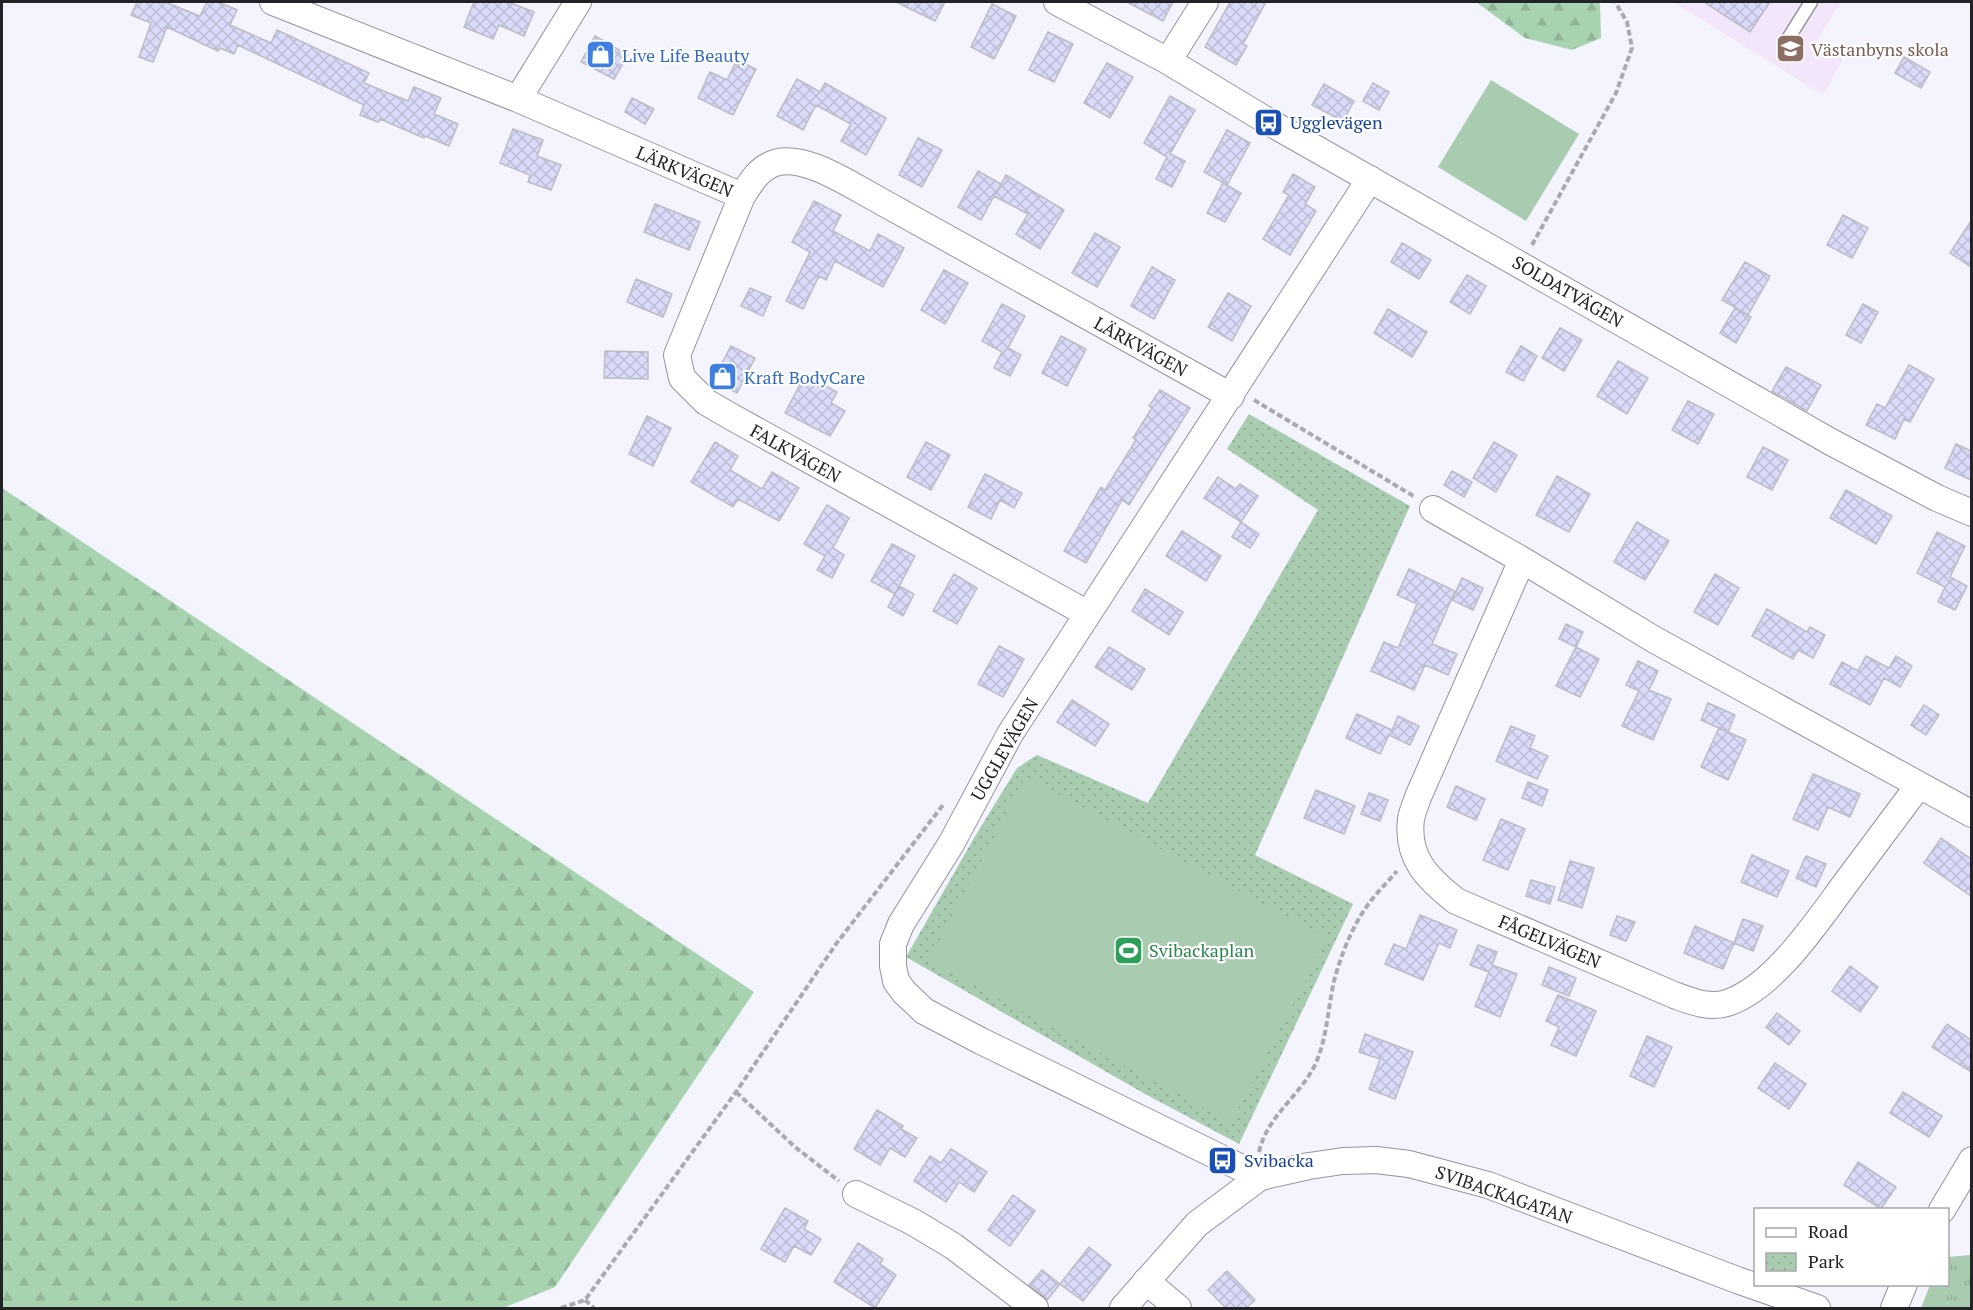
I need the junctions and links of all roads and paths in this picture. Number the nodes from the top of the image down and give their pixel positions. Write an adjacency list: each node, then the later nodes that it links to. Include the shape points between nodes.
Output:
1 (273, 2): 9 (street, LÄRKVÄGEN)
2 (578, 2): 9 (street)
3 (1058, 2): 8 (street, SOLDATVÄGEN)
4 (1205, 2): 8 (street)
5 (1615, 2): 12 (path, via 1627,22 1632,48 1616,93)
6 (1811, 2): 7 (lane)
7 (1786, 42)
8 (1168, 62): 10 (street, SOLDATVÄGEN)
9 (518, 99): 11 (street, LÄRKVÄGEN)
10 (1370, 179): 12 (street, SOLDATVÄGEN); 13 (street, UGGLEVÄGEN)
11 (742, 196): 13 (street, LÄRKVÄGEN, via 761,170 785,161 802,163); 17 (street, FALKVÄGEN, via 677,355 682,378 706,402 730,416)
12 (1522, 264): 15 (street, SOLDATVÄGEN, via 1831,442)
13 (1233, 392): 14 (path); 17 (street, UGGLEVÄGEN)
14 (1433, 509): 16 (street)
15 (1971, 513)
16 (1522, 560): 18 (street, via 1655,640); 21 (street, via 1418,797 1411,819)
17 (1088, 614): 24 (street, UGGLEVÄGEN, via 1010,734 951,844 901,924 893,944 897,981 924,1011)
18 (1919, 785): 20 (street); 21 (street, FÅGELVÄGEN, via 1780,965 1761,984 1725,1004 1701,1005 1674,995 1456,901 1426,875)
19 (946, 800): 22 (path, via 836,944)
20 (1971, 814)
21 (1414, 857): 24 (path, via 1401,867 1357,922 1334,980 1316,1063 1303,1086 1266,1131 1259,1150)
22 (736, 1092): 25 (path, via 795,1147); 31 (path)
23 (1971, 1160): 26 (street)
24 (1260, 1177): 27 (street, SVIBACKAGATAN, via 1197,1224); 28 (street, SVIBACKAGATAN, via 1343,1161 1376,1160 1445,1172)
25 (856, 1194): 34 (street, via 953,1246)
26 (1943, 1208)
27 (1146, 1281): 35 (street, SVIBACKAGATAN); 36 (street)
28 (1754, 1286)
29 (1754, 1286): 37 (street, SVIBACKAGATAN)
30 (1904, 1286): 38 (street)
31 (585, 1300): 32 (path); 33 (path)
32 (561, 1308)
33 (594, 1308)
34 (1035, 1308)
35 (1123, 1308)
36 (1178, 1308)
37 (1817, 1308)
38 (1894, 1308)

